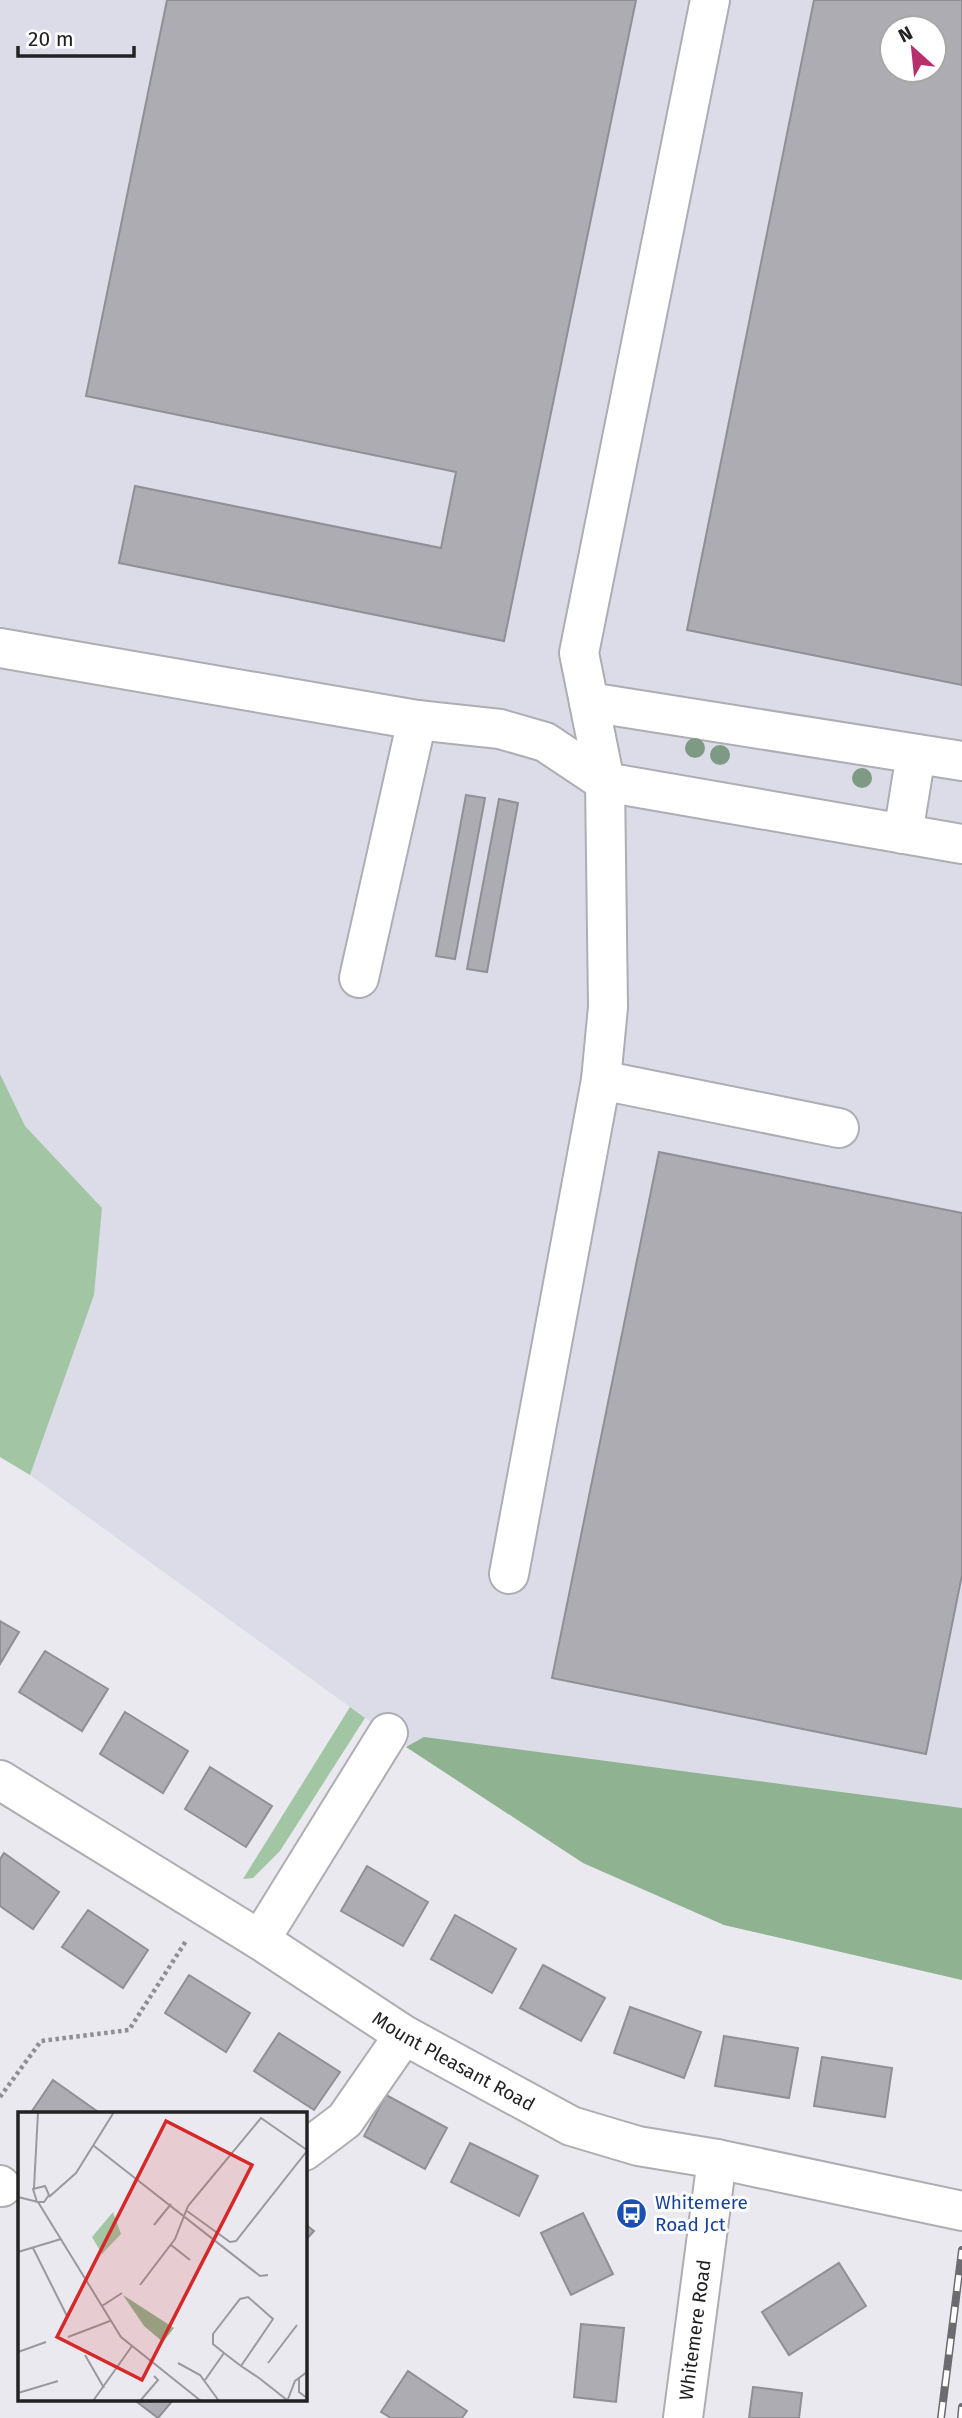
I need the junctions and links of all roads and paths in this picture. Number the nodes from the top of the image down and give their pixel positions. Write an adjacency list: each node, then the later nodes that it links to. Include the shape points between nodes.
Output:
1 (710, 0): 3 (street, via 579,653)
2 (0, 648): 4 (street)
3 (589, 702): 5 (street); 7 (street)
4 (417, 720): 7 (street, via 500,729 545,742); 10 (street)
5 (916, 754): 6 (street); 8 (street)
6 (962, 761)
7 (605, 782): 8 (street); 11 (street, via 608,1007)
8 (903, 834): 9 (street)
9 (962, 844)
10 (359, 978)
11 (601, 1080): 12 (street); 13 (street)
12 (839, 1128)
13 (509, 1574)
14 (388, 1733): 17 (street)
15 (0, 1780): 16 (street, Mount Pleasant Road)
16 (207, 1908): 17 (street, Mount Pleasant Road); 19 (path, via 129,2030 41,2040)
17 (260, 1940): 18 (street, Mount Pleasant Road)
18 (404, 2035): 20 (street, via 345,2120); 21 (street, Mount Pleasant Road, via 571,2126 638,2146)
19 (0, 2097)
20 (306, 2149)
21 (717, 2159): 22 (street, Mount Pleasant Road); 23 (street, Whitemere Road)
22 (962, 2211)
23 (683, 2418)

